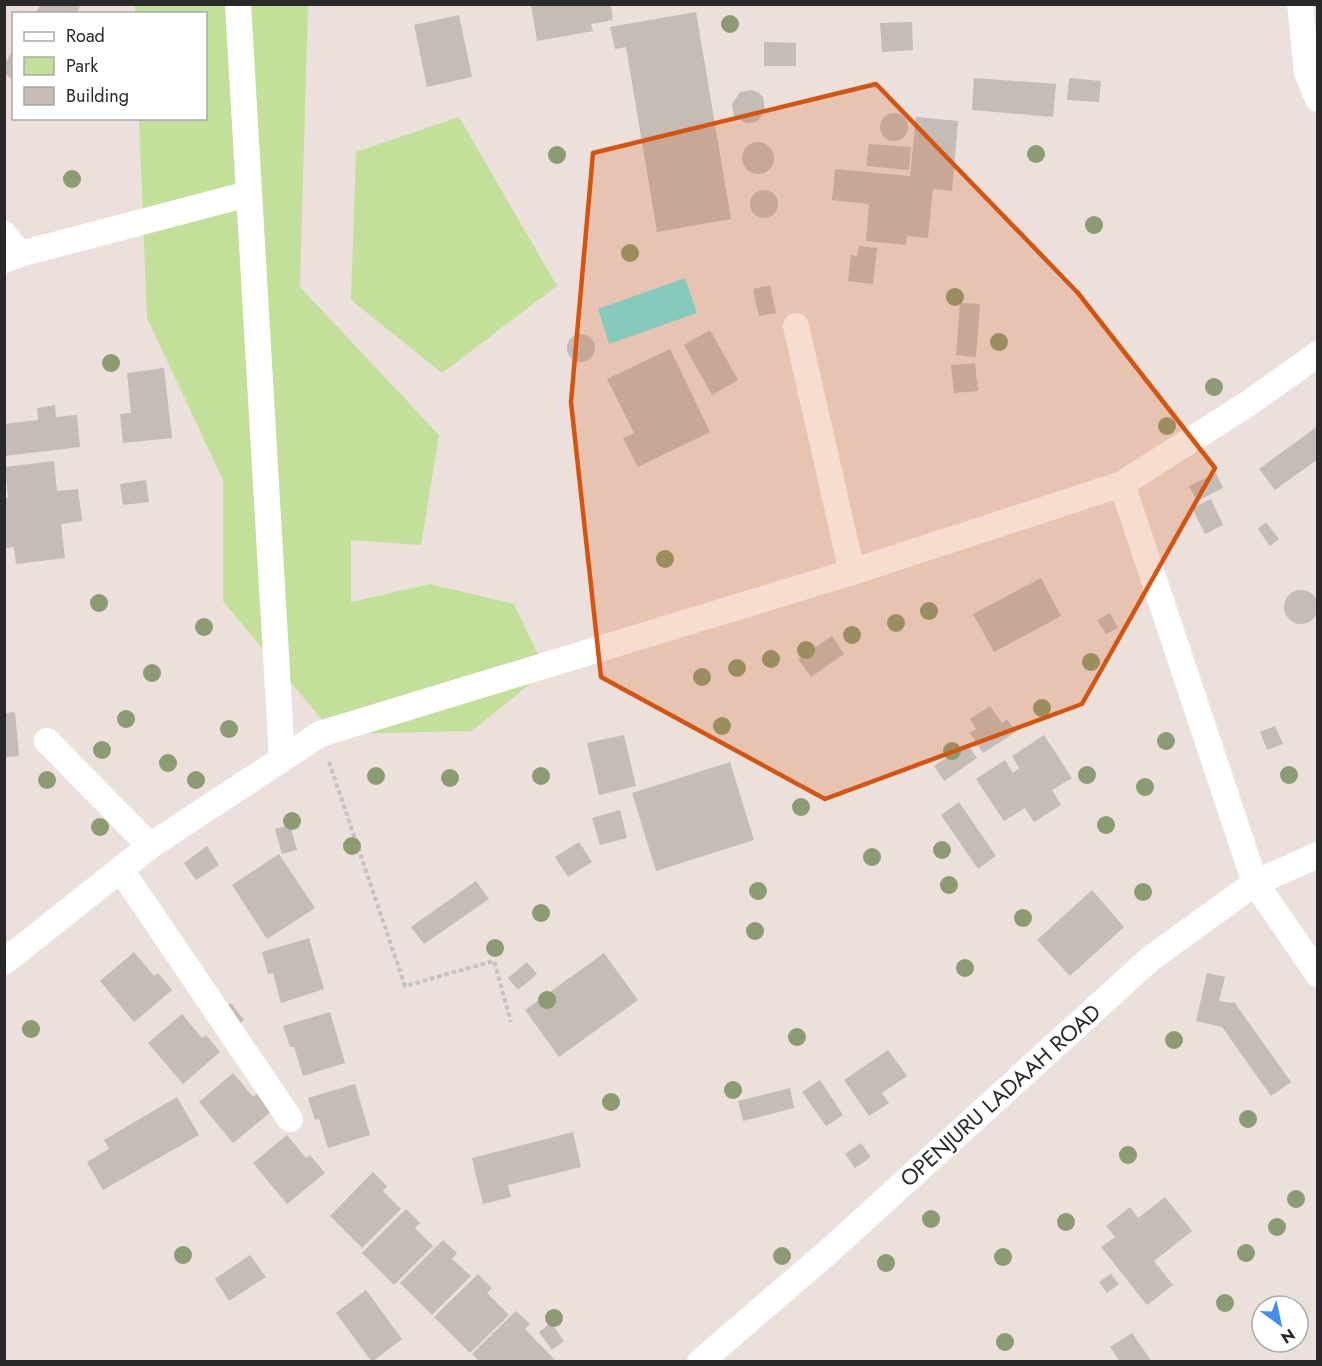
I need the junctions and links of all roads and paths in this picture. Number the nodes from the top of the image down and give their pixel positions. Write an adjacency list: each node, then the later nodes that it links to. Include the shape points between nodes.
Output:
1 (238, 4): 4 (street)
2 (1300, 4): 3 (street, via 1307,73)
3 (1317, 99)
4 (248, 194): 5 (street); 12 (street)
5 (10, 249)
6 (796, 326): 9 (street)
7 (1317, 354): 8 (street, via 1249,403)
8 (1122, 484): 9 (street); 16 (street)
9 (852, 572): 10 (street)
10 (320, 734): 12 (street); 19 (path, via 405,986 494,961)
11 (47, 741): 13 (street)
12 (282, 759): 13 (street)
13 (150, 846): 15 (street)
14 (1317, 855): 16 (street, OPENJURU LADAAH ROAD)
15 (120, 870): 17 (street); 20 (street)
16 (1256, 883): 18 (street); 21 (street, OPENJURU LADAAH ROAD, via 1150,959 828,1252)
17 (4, 962)
18 (1317, 974)
19 (511, 1022)
20 (290, 1119)
21 (700, 1362)

